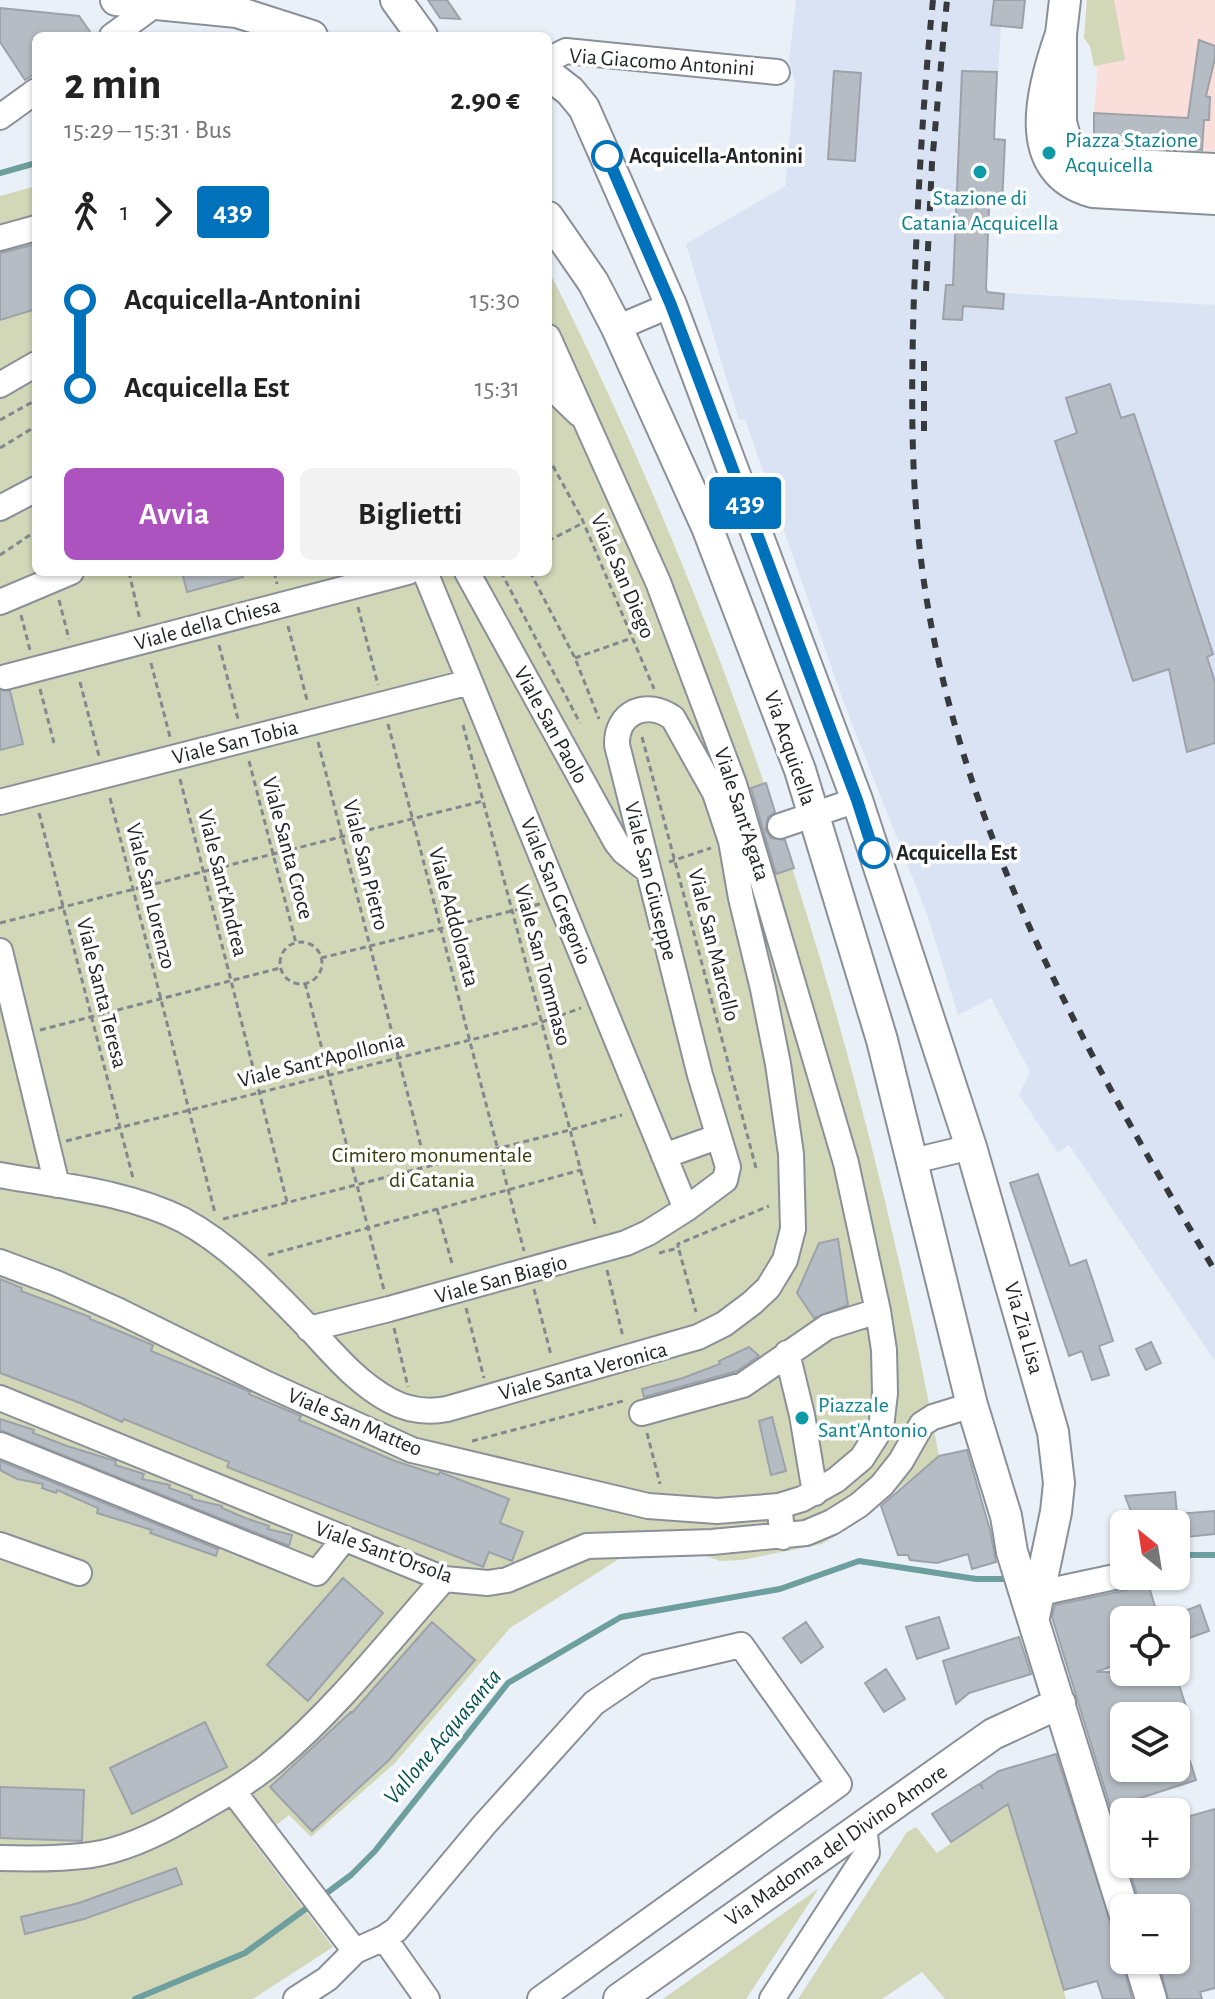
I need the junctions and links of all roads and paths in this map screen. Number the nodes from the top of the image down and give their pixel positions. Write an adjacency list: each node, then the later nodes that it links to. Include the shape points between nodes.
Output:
1 (116, 0): 4 (main road)
2 (396, 0): 8 (main road)
3 (1065, 0): 15 (main road, via 1061,34 1045,79 1042,145 1075,188)
4 (156, 4): 5 (main road); 6 (street)
5 (232, 6): 7 (main road)
6 (118, 32)
7 (301, 32)
8 (419, 32)
9 (552, 58): 10 (street, Via Giacomo Antonini, via 566,51)
10 (777, 72)
11 (552, 77): 20 (main road, Via Acquicella, via 584,108)
12 (32, 94): 13 (street)
13 (0, 117)
14 (1215, 169): 15 (main road)
15 (1094, 178): 16 (main road)
16 (1215, 199)
17 (552, 223): 21 (main road, Via Acquicella)
18 (32, 229): 19 (street)
19 (0, 238)
20 (671, 305): 21 (street); 66 (main road, Via Acquicella)
21 (617, 328): 68 (main road, Via Acquicella, via 707,527)
22 (552, 345): 27 (street, Viale Sant'Agata)
23 (32, 366): 24 (street)
24 (0, 385)
25 (552, 388): 27 (street)
26 (32, 402): 28 (path)
27 (583, 419): 70 (street, Viale Sant'Agata, via 658,582)
28 (0, 420)
29 (32, 428): 30 (path)
30 (0, 448)
31 (552, 465): 34 (path, Viale San Diego)
32 (32, 491): 33 (street)
33 (0, 508)
34 (583, 523): 36 (path); 50 (path, Viale San Diego)
35 (32, 534): 37 (path)
36 (552, 539)
37 (0, 555)
38 (63, 576): 47 (street); 53 (path, Viale San Lorenzo)
39 (130, 576): 51 (path, Viale Sant'Andrea)
40 (275, 576): 48 (path, Viale San Pietro)
41 (393, 576): 46 (street, Viale della Chiesa)
42 (426, 576): 55 (street, Viale San Gregorio)
43 (469, 576): 74 (street, Viale San Paolo, via 616,842)
44 (503, 576): 59 (path)
45 (532, 576): 52 (path)
46 (352, 587): 48 (street, Viale della Chiesa); 56 (path, Viale Addolorata)
47 (0, 602)
48 (282, 605): 49 (street, Viale della Chiesa); 58 (path, Viale San Pietro)
49 (213, 623): 51 (street, Viale della Chiesa); 61 (path, Viale Santa Croce)
50 (632, 638): 52 (path); 57 (path, Viale San Diego)
51 (145, 640): 53 (street, Viale della Chiesa); 62 (path, Viale Sant'Andrea)
52 (575, 658): 60 (path, via 599,720)
53 (75, 659): 54 (street, Viale della Chiesa); 63 (path, Viale San Lorenzo)
54 (6, 677)
55 (461, 684): 56 (street, Viale San Tobia); 67 (path, Viale San Tommaso); 77 (street, Viale San Gregorio)
56 (383, 704): 58 (street, Viale San Tobia); 69 (path, Viale Addolorata)
57 (664, 711): 60 (street, via 634,713 620,726); 70 (street, via 715,793)
58 (312, 722): 61 (street, Viale San Tobia); 71 (path, Viale San Pietro)
59 (580, 723)
60 (628, 732): 73 (path, Viale San Marcello); 74 (street, Viale San Giuseppe)
61 (243, 740): 62 (street, Viale San Tobia); 72 (path, Viale Santa Croce)
62 (175, 757): 63 (street, Viale San Tobia); 75 (path, Viale Sant'Andrea)
63 (104, 775): 64 (street, Viale San Tobia); 76 (path, Viale San Lorenzo)
64 (34, 793): 65 (street, Viale San Tobia); 78 (path, Viale Santa Teresa)
65 (0, 800)
66 (857, 800): 68 (street, Via Acquicella); 104 (main road, Via Zia Lisa)
67 (483, 801): 69 (path); 79 (path, Viale San Tommaso)
68 (813, 815): 70 (street); 107 (main road, Via Zia Lisa)
69 (412, 819): 71 (path); 81 (path, Viale Addolorata)
70 (755, 834): 73 (path); 126 (street, Viale Sant'Agata, via 846,1163); 129 (street, Viale Santa Veronica, via 791,1154 793,1229 785,1260 768,1288)
71 (342, 836): 72 (path); 83 (path, Viale San Pietro)
72 (273, 853): 75 (path); 82 (path, Viale Santa Croce)
73 (675, 860): 74 (path); 109 (path, Viale San Marcello)
74 (646, 869): 102 (street, Viale San Giuseppe)
75 (204, 871): 76 (path); 87 (path, Viale Sant'Andrea)
76 (133, 889): 78 (path); 89 (path, Viale San Lorenzo)
77 (559, 899): 79 (path); 90 (street, Viale San Gregorio)
78 (63, 907): 80 (path); 91 (path, Viale Santa Teresa)
79 (512, 911): 81 (path); 92 (path, Viale San Tommaso)
80 (0, 923)
81 (441, 928): 83 (path); 94 (path, Viale Addolorata)
82 (296, 943): 85 (path, via 318,949); 86 (path, via 287,946 278,961)
83 (370, 946): 85 (path); 95 (path, Viale San Pietro)
84 (0, 951): 93 (street)
85 (321, 958): 88 (path, via 323,966 314,981)
86 (280, 968): 87 (path); 88 (path, via 283,977)
87 (231, 980): 89 (path); 97 (path, Viale Sant'Andrea)
88 (305, 983): 96 (path)
89 (161, 999): 91 (path); 99 (path, Viale San Lorenzo)
90 (600, 1001): 92 (path, Viale Sant'Apollonia); 98 (street, Viale San Gregorio)
91 (91, 1017): 93 (path); 100 (path, Viale Santa Teresa)
92 (542, 1022): 94 (path, Viale Sant'Apollonia); 101 (path, Viale San Tommaso)
93 (21, 1035): 103 (street)
94 (469, 1039): 95 (path, Viale Sant'Apollonia); 105 (path, Viale Addolorata)
95 (398, 1056): 96 (path, Viale Sant'Apollonia); 108 (path, Viale San Pietro)
96 (329, 1074): 97 (path, Viale Sant'Apollonia); 112 (path)
97 (260, 1092): 99 (path, Viale Sant'Apollonia); 116 (path, Viale Sant'Andrea)
98 (645, 1108): 101 (path); 106 (street, Viale San Gregorio)
99 (189, 1110): 100 (path, Viale Sant'Apollonia); 116 (path, Viale San Lorenzo, via 217,1221)
100 (120, 1128): 103 (path, Viale Sant'Apollonia); 115 (path, Viale Santa Teresa, via 135,1184)
101 (570, 1130): 105 (path); 110 (path, Viale San Tommaso)
102 (717, 1137): 106 (street); 118 (street, Viale San Giuseppe, via 728,1167 725,1180)
103 (48, 1146): 113 (street)
104 (971, 1147): 107 (street); 143 (main road, Via Zia Lisa, via 1053,1432 1059,1483)
105 (497, 1148): 108 (path); 114 (path, Viale Addolorata)
106 (664, 1156): 118 (street, Viale San Gregorio)
107 (913, 1161): 136 (main road, Via Zia Lisa)
108 (426, 1166): 112 (path)
109 (756, 1168)
110 (581, 1170): 114 (path); 121 (path, Viale San Tommaso)
111 (0, 1175): 113 (street)
112 (357, 1183): 116 (path); 119 (path)
113 (57, 1185): 115 (street)
114 (508, 1190): 117 (path); 124 (path, Viale Addolorata)
115 (132, 1201): 123 (street, via 181,1219)
116 (287, 1202)
117 (437, 1209): 119 (path); 125 (path)
118 (686, 1209): 121 (street, Viale San Biagio)
119 (368, 1228): 123 (path); 127 (path)
120 (678, 1248): 129 (path)
121 (604, 1259): 124 (street, Viale San Biagio); 131 (path, Viale San Tommaso)
122 (0, 1262): 142 (street, Viale San Matteo, via 119,1311 412,1450)
123 (241, 1262): 128 (street)
124 (532, 1279): 125 (street, Viale San Biagio); 132 (path, Viale Addolorata)
125 (462, 1299): 127 (street, Viale San Biagio); 133 (path)
126 (878, 1311): 130 (street, via 827,1327); 140 (street, Viale Sant'Agata, via 884,1350 881,1428 862,1458)
127 (391, 1319): 128 (street, Viale San Biagio); 137 (path)
128 (309, 1329): 137 (street, via 369,1386)
129 (702, 1335): 131 (street, Viale Santa Veronica)
130 (787, 1353): 135 (street, via 743,1385); 140 (street)
131 (628, 1359): 132 (street, Viale Santa Veronica)
132 (557, 1378): 133 (street, Viale Santa Veronica)
133 (489, 1397): 137 (street, Viale Santa Veronica, via 431,1412)
134 (0, 1398): 146 (street, Viale Sant'Orsola)
135 (640, 1405): 138 (path); 142 (path)
136 (972, 1405): 144 (main road, Via Zia Lisa); 145 (street, Viale Sant'Orsola, via 922,1424 901,1461 859,1505 806,1533)
137 (414, 1410)
138 (460, 1444)
139 (0, 1445): 146 (street, via 317,1573)
140 (815, 1493): 141 (street, Viale San Matteo)
141 (779, 1506): 142 (street, Viale San Matteo); 145 (street)
142 (666, 1508)
143 (1056, 1512): 144 (main road, via 1023,1527); 151 (main road, Via Zia Lisa)
144 (1006, 1516): 151 (main road, Via Zia Lisa, via 1012,1552)
145 (783, 1537): 149 (street, Viale Sant'Orsola, via 587,1546 507,1580)
146 (344, 1539): 149 (street, Viale Sant'Orsola)
147 (0, 1545): 148 (street)
148 (79, 1573)
149 (444, 1579): 153 (street, via 336,1703)
150 (1110, 1580): 151 (street)
151 (1036, 1606): 152 (main road, Via Zia Lisa)
152 (1060, 1703): 154 (main road, Via Madonna del Divino Amore, via 993,1734); 156 (main road, Via Zia Lisa)
153 (233, 1791): 155 (street, via 132,1844 93,1855); 158 (street)
154 (864, 1825): 164 (main road, Via Madonna del Divino Amore); 165 (street, via 867,1853)
155 (0, 1858)
156 (1118, 1894)
157 (384, 1938): 158 (street); 162 (street); 163 (street, via 594,1703 647,1667 741,1645 839,1784)
158 (349, 1943): 160 (street)
159 (1143, 1974): 166 (main road)
160 (334, 1989): 161 (street)
161 (296, 1999)
162 (427, 1999)
163 (540, 1999)
164 (619, 1999)
165 (772, 1999)
166 (1151, 1999)

